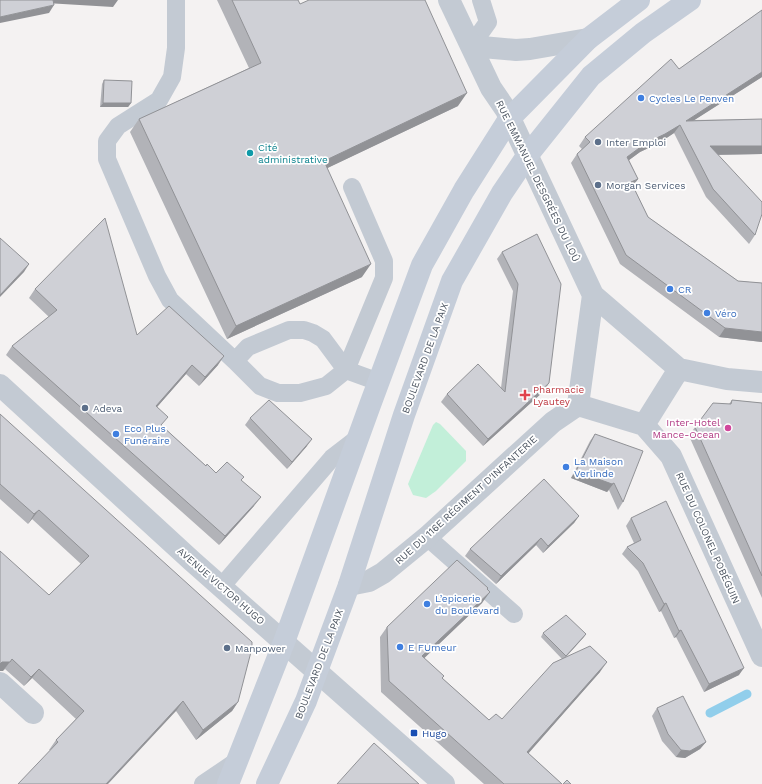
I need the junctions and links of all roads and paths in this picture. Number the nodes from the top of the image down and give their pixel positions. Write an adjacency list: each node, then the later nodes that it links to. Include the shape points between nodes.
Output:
1 (176, 0): 12 (lane, via 176,48 172,77 159,100 118,126 107,141 107,159 157,276 170,300)
2 (448, 0): 7 (street, RUE EMMANUEL DESGRÉES DU LOÛ)
3 (481, 0): 7 (lane, via 488,22)
4 (639, 0): 6 (main road)
5 (690, 0): 9 (main road, BOULEVARD DE LA PAIX, via 643,33 591,76)
6 (588, 39): 7 (street, via 516,50); 8 (main road)
7 (471, 46): 8 (street, RUE EMMANUEL DESGRÉES DU LOÛ)
8 (509, 119): 9 (street, RUE EMMANUEL DESGRÉES DU LOÛ); 15 (main road, via 464,190 422,265)
9 (527, 156): 11 (street, RUE EMMANUEL DESGRÉES DU LOÛ); 22 (main road, BOULEVARD DE LA PAIX, via 502,193 452,281 404,415)
10 (352, 187): 13 (lane, via 384,261 384,278)
11 (593, 295): 14 (street); 18 (street)
12 (236, 361): 13 (lane, via 260,386 278,393 300,393 326,386); 13 (lane, via 248,347 289,330 304,330 323,339)
13 (346, 370): 15 (lane)
14 (679, 370): 16 (street, via 727,379); 19 (street)
15 (378, 382): 20 (main road)
16 (762, 382)
17 (0, 385): 23 (street, AVENUE VICTOR HUGO)
18 (578, 405): 19 (street); 21 (street, RUE DU 116E RÉGIMENT D'INFANTERIE, via 553,422)
19 (644, 425): 26 (street, RUE DU COLONEL POBÉGUIN, via 671,456)
20 (358, 438): 23 (lane, via 332,458); 25 (main road)
21 (427, 537): 22 (street, RUE DU 116E RÉGIMENT D'INFANTERIE, via 383,573 369,581); 24 (lane)
22 (348, 586): 27 (main road, BOULEVARD DE LA PAIX)
23 (221, 587): 25 (street, AVENUE VICTOR HUGO)
24 (514, 614)
25 (284, 642): 27 (street, AVENUE VICTOR HUGO); 30 (main road)
26 (762, 656)
27 (317, 671): 33 (main road, BOULEVARD DE LA PAIX, via 306,701); 34 (street, AVENUE VICTOR HUGO)
28 (0, 683): 29 (street)
29 (33, 713)
30 (237, 761): 31 (lane); 32 (main road)
31 (204, 784)
32 (228, 784)
33 (267, 784)
34 (444, 784)

